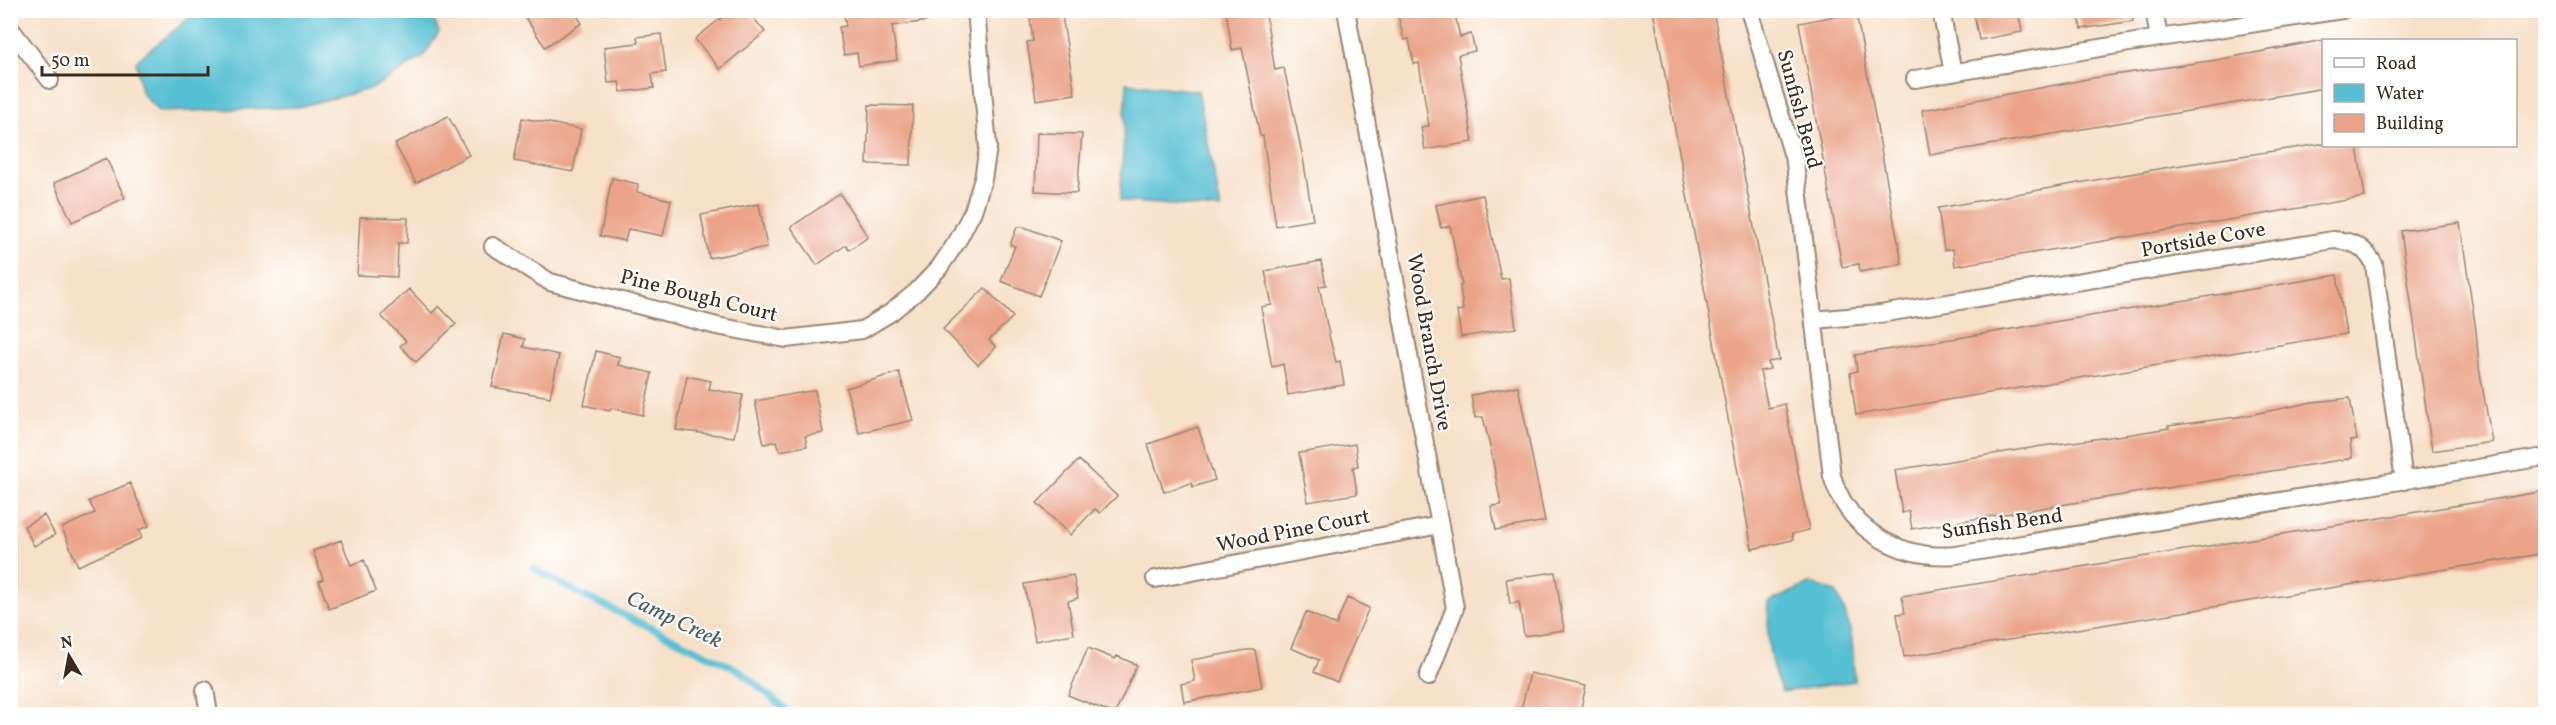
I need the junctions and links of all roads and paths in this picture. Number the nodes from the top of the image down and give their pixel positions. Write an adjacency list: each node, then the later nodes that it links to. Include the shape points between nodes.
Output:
1 (976, 10): 12 (street, Pine Bough Court, via 988,147 973,211 939,268 890,313 862,330 786,339 717,326 550,282)
2 (1346, 10): 16 (street, Wood Branch Drive)
3 (1749, 10): 13 (street, Sunfish Bend, via 1795,163)
4 (1941, 10): 9 (street)
5 (2154, 10): 8 (street)
6 (2342, 10): 8 (street)
7 (10, 28): 11 (street)
8 (2159, 38): 9 (street)
9 (1953, 73): 10 (street)
10 (1915, 79)
11 (50, 80)
12 (493, 246)
13 (1814, 320): 15 (street, Sunfish Bend, via 1830,466 1839,496 1854,518 1872,534 1899,549 1956,555); 15 (street, Portside Cove, via 1880,314 2347,240 2359,245 2374,264)
14 (2538, 458): 15 (street, Sunfish Bend)
15 (2404, 481)
16 (1440, 525): 17 (street, Wood Pine Court); 18 (street, Wood Branch Drive, via 1455,608)
17 (1155, 579)
18 (1428, 677)
19 (205, 690): 20 (street)
20 (209, 714)

